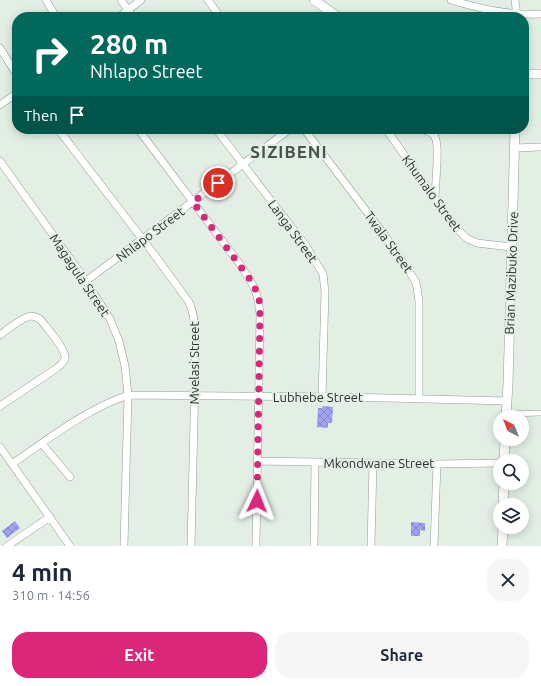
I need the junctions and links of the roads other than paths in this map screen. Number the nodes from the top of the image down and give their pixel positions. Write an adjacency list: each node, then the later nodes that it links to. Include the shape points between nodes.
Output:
1 (46, 0): 10 (street)
2 (121, 0): 9 (street)
3 (142, 0): 9 (street)
4 (208, 0): 12 (street)
5 (314, 0): 13 (street)
6 (451, 0): 8 (street)
7 (515, 0): 15 (street)
8 (463, 2): 14 (street)
9 (128, 10): 11 (street)
10 (53, 12)
11 (125, 12)
12 (216, 12)
13 (331, 12)
14 (501, 12)
15 (516, 12)
16 (541, 14): 17 (street)
17 (529, 15)
18 (0, 48): 19 (street)
19 (12, 67)
20 (529, 74): 21 (street)
21 (541, 74)
22 (12, 97): 23 (street)
23 (0, 105)
24 (62, 134): 38 (street, Mvelasi Street)
25 (142, 134): 37 (street)
26 (220, 134): 35 (street, Langa Street)
27 (283, 134): 35 (street, Nhlapo Street)
28 (308, 134): 46 (street, Twala Street, via 386,237 416,282 419,300)
29 (390, 134): 36 (street, Khumalo Street)
30 (432, 134): 36 (street, via 436,138 437,151)
31 (515, 134): 33 (street, Brian Mazibuko Drive)
32 (541, 147): 33 (street)
33 (514, 148): 39 (street, Brian Mazibuko Drive)
34 (0, 161): 40 (street, Magagula Street)
35 (243, 164): 37 (street, Nhlapo Street); 45 (street, Langa Street, via 306,246 322,274 325,292)
36 (435, 199): 39 (street, Khumalo Street, via 468,239 477,243)
37 (193, 202): 38 (street, Nhlapo Street); 44 (street, via 239,263 259,297)
38 (142, 239): 40 (street, Nhlapo Street); 43 (street, Mvelasi Street, via 193,310 196,336)
39 (512, 247): 47 (street, Brian Mazibuko Drive)
40 (86, 281): 42 (street, Magagula Street, via 107,313 115,331 125,366)
41 (0, 335): 48 (street, via 30,316 36,317 62,349 65,359 57,368)
42 (128, 395): 43 (street, Lubhebe Street); 52 (street, via 98,408); 65 (street, Magagula Street)
43 (195, 396): 44 (street, Lubhebe Street); 66 (street, Mvelasi Street)
44 (258, 397): 45 (street, Lubhebe Street); 54 (street)
45 (322, 398): 46 (street, Lubhebe Street)
46 (419, 399): 47 (street, Lubhebe Street)
47 (507, 401): 49 (street, Brian Mazibuko Drive)
48 (0, 406)
49 (506, 410)
50 (541, 412): 51 (street)
51 (529, 413)
52 (42, 444): 58 (street); 60 (street)
53 (0, 447): 58 (street)
54 (258, 461): 55 (street, Mkondwane Street); 67 (street)
55 (315, 463): 56 (street, Mkondwane Street); 68 (street)
56 (373, 463): 59 (street, Mkondwane Street); 69 (street)
57 (493, 463): 59 (street, Mkondwane Street)
58 (12, 464): 61 (street)
59 (437, 464): 70 (street)
60 (70, 477)
61 (50, 517): 63 (street); 64 (street)
62 (503, 534): 71 (street)
63 (7, 546)
64 (70, 546)
65 (124, 546)
66 (191, 546)
67 (256, 546)
68 (314, 546)
69 (371, 546)
70 (434, 546)
71 (502, 546)

